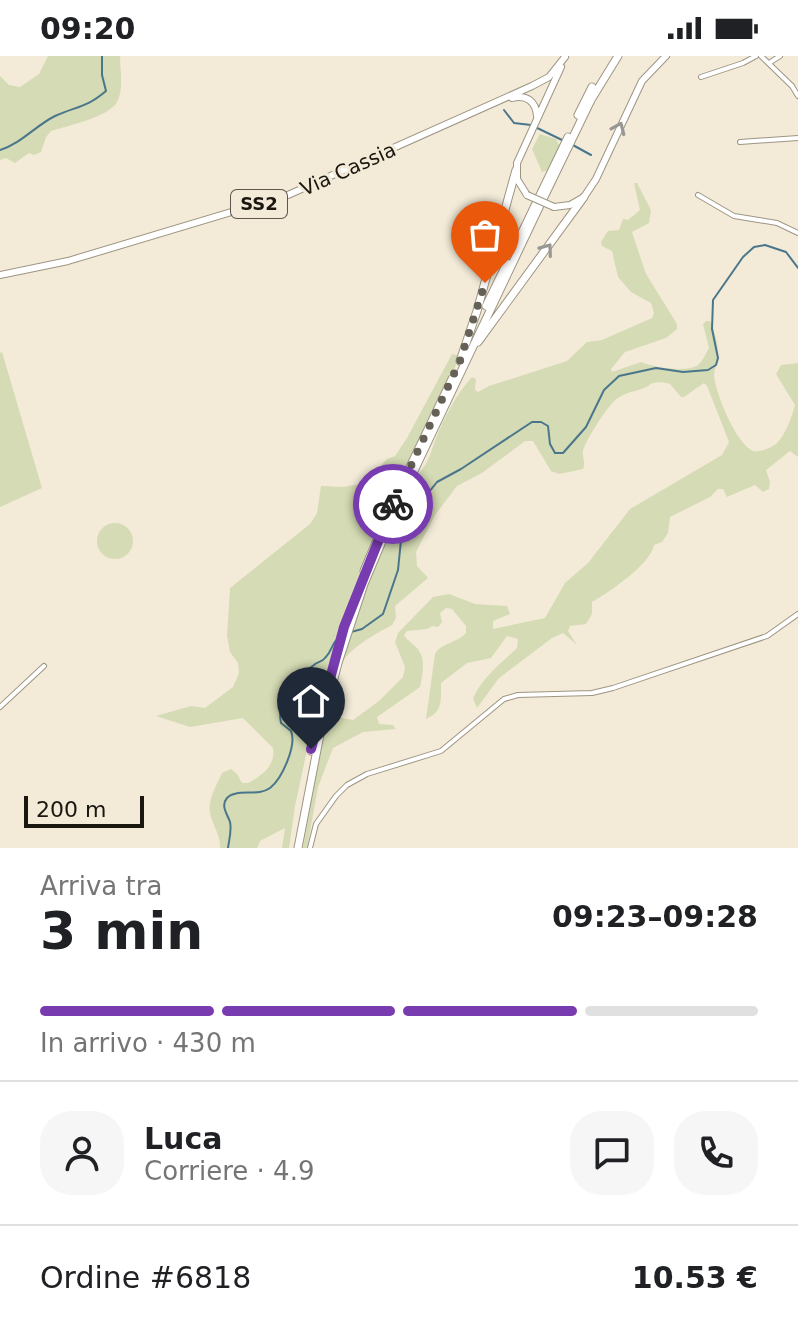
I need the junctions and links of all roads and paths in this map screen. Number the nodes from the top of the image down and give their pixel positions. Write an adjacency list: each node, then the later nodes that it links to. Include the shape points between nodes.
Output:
1 (615, 56): 13 (highway)
2 (666, 56): 16 (main road, one-way to 2, via 642,81)
3 (758, 56): 6 (street); 7 (street)
4 (780, 56): 6 (street)
5 (566, 57): 9 (main road, Via Cassia / SS2, via 549,77); 10 (main road, Via Cassia / SS2)
6 (769, 63): 8 (street)
7 (701, 77)
8 (798, 93)
9 (505, 99): 10 (main road, via 531,100); 18 (main road, Via Cassia / SS2, via 288,195 68,261)
10 (535, 124): 14 (main road, Via Cassia / SS2)
11 (798, 138): 12 (street)
12 (740, 142)
13 (567, 145): 19 (highway); 20 (highway)
14 (516, 170): 16 (main road, bridge, via 527,195 554,207); 19 (highway)
15 (698, 195): 17 (street, via 734,216 777,223)
16 (584, 197): 20 (highway, one-way to 16)
17 (798, 233)
18 (0, 275)
19 (460, 361): 21 (highway)
20 (455, 382): 21 (highway)
21 (414, 465): 25 (highway, via 378,536 333,661)
22 (798, 614): 26 (street, via 767,636 613,688 504,699 441,751 367,774 344,787 317,821)
23 (44, 666): 24 (street)
24 (0, 707)
25 (296, 848)
26 (310, 848)

